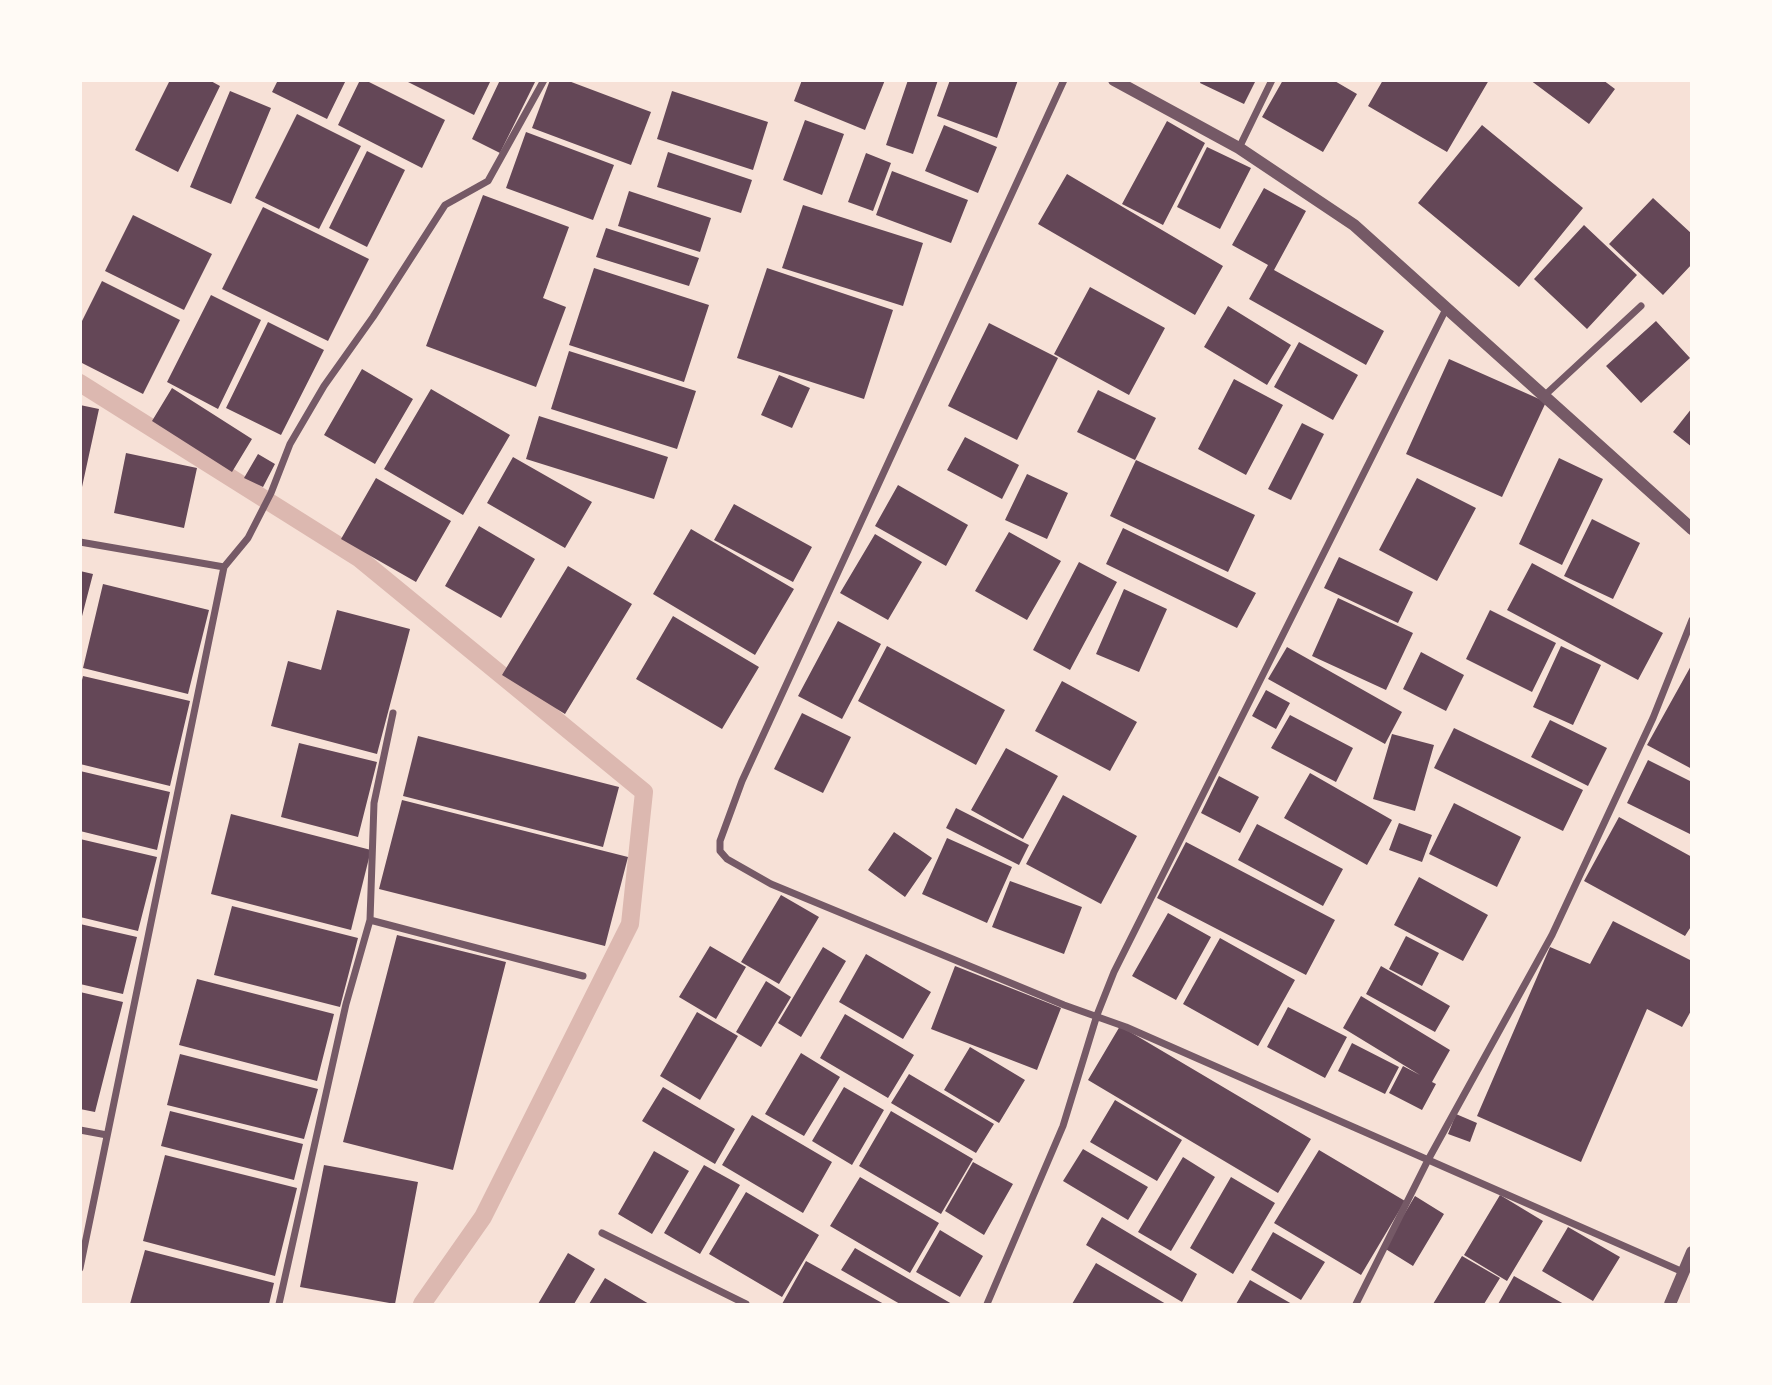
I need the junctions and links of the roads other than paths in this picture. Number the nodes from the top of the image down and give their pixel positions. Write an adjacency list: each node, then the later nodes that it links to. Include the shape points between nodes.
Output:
1 (544, 80): 11 (street, via 488,181 445,205 324,386 290,444 248,538)
2 (1064, 80): 16 (street, via 742,780 719,846 727,859 771,884)
3 (1114, 80): 5 (street)
4 (1272, 80): 5 (street)
5 (1239, 149): 7 (street, via 1354,225)
6 (1641, 306): 8 (street)
7 (1446, 309): 8 (street); 16 (street)
8 (1544, 396): 9 (street)
9 (1692, 529)
10 (80, 542): 11 (street)
11 (224, 567): 18 (street)
12 (1692, 620): 19 (street, via 1653,718 1552,935)
13 (393, 713): 14 (street, via 374,803)
14 (370, 920): 15 (street); 24 (street, via 346,1004)
15 (583, 976)
16 (1097, 1015): 19 (street); 26 (street, via 1063,1125)
17 (80, 1130): 18 (street)
18 (107, 1135): 22 (street)
19 (1427, 1160): 23 (street); 27 (street)
20 (602, 1233): 25 (street)
21 (1692, 1252): 23 (street)
22 (80, 1268)
23 (1683, 1272): 28 (street)
24 (279, 1304)
25 (746, 1304)
26 (987, 1304)
27 (1356, 1304)
28 (1670, 1304)

